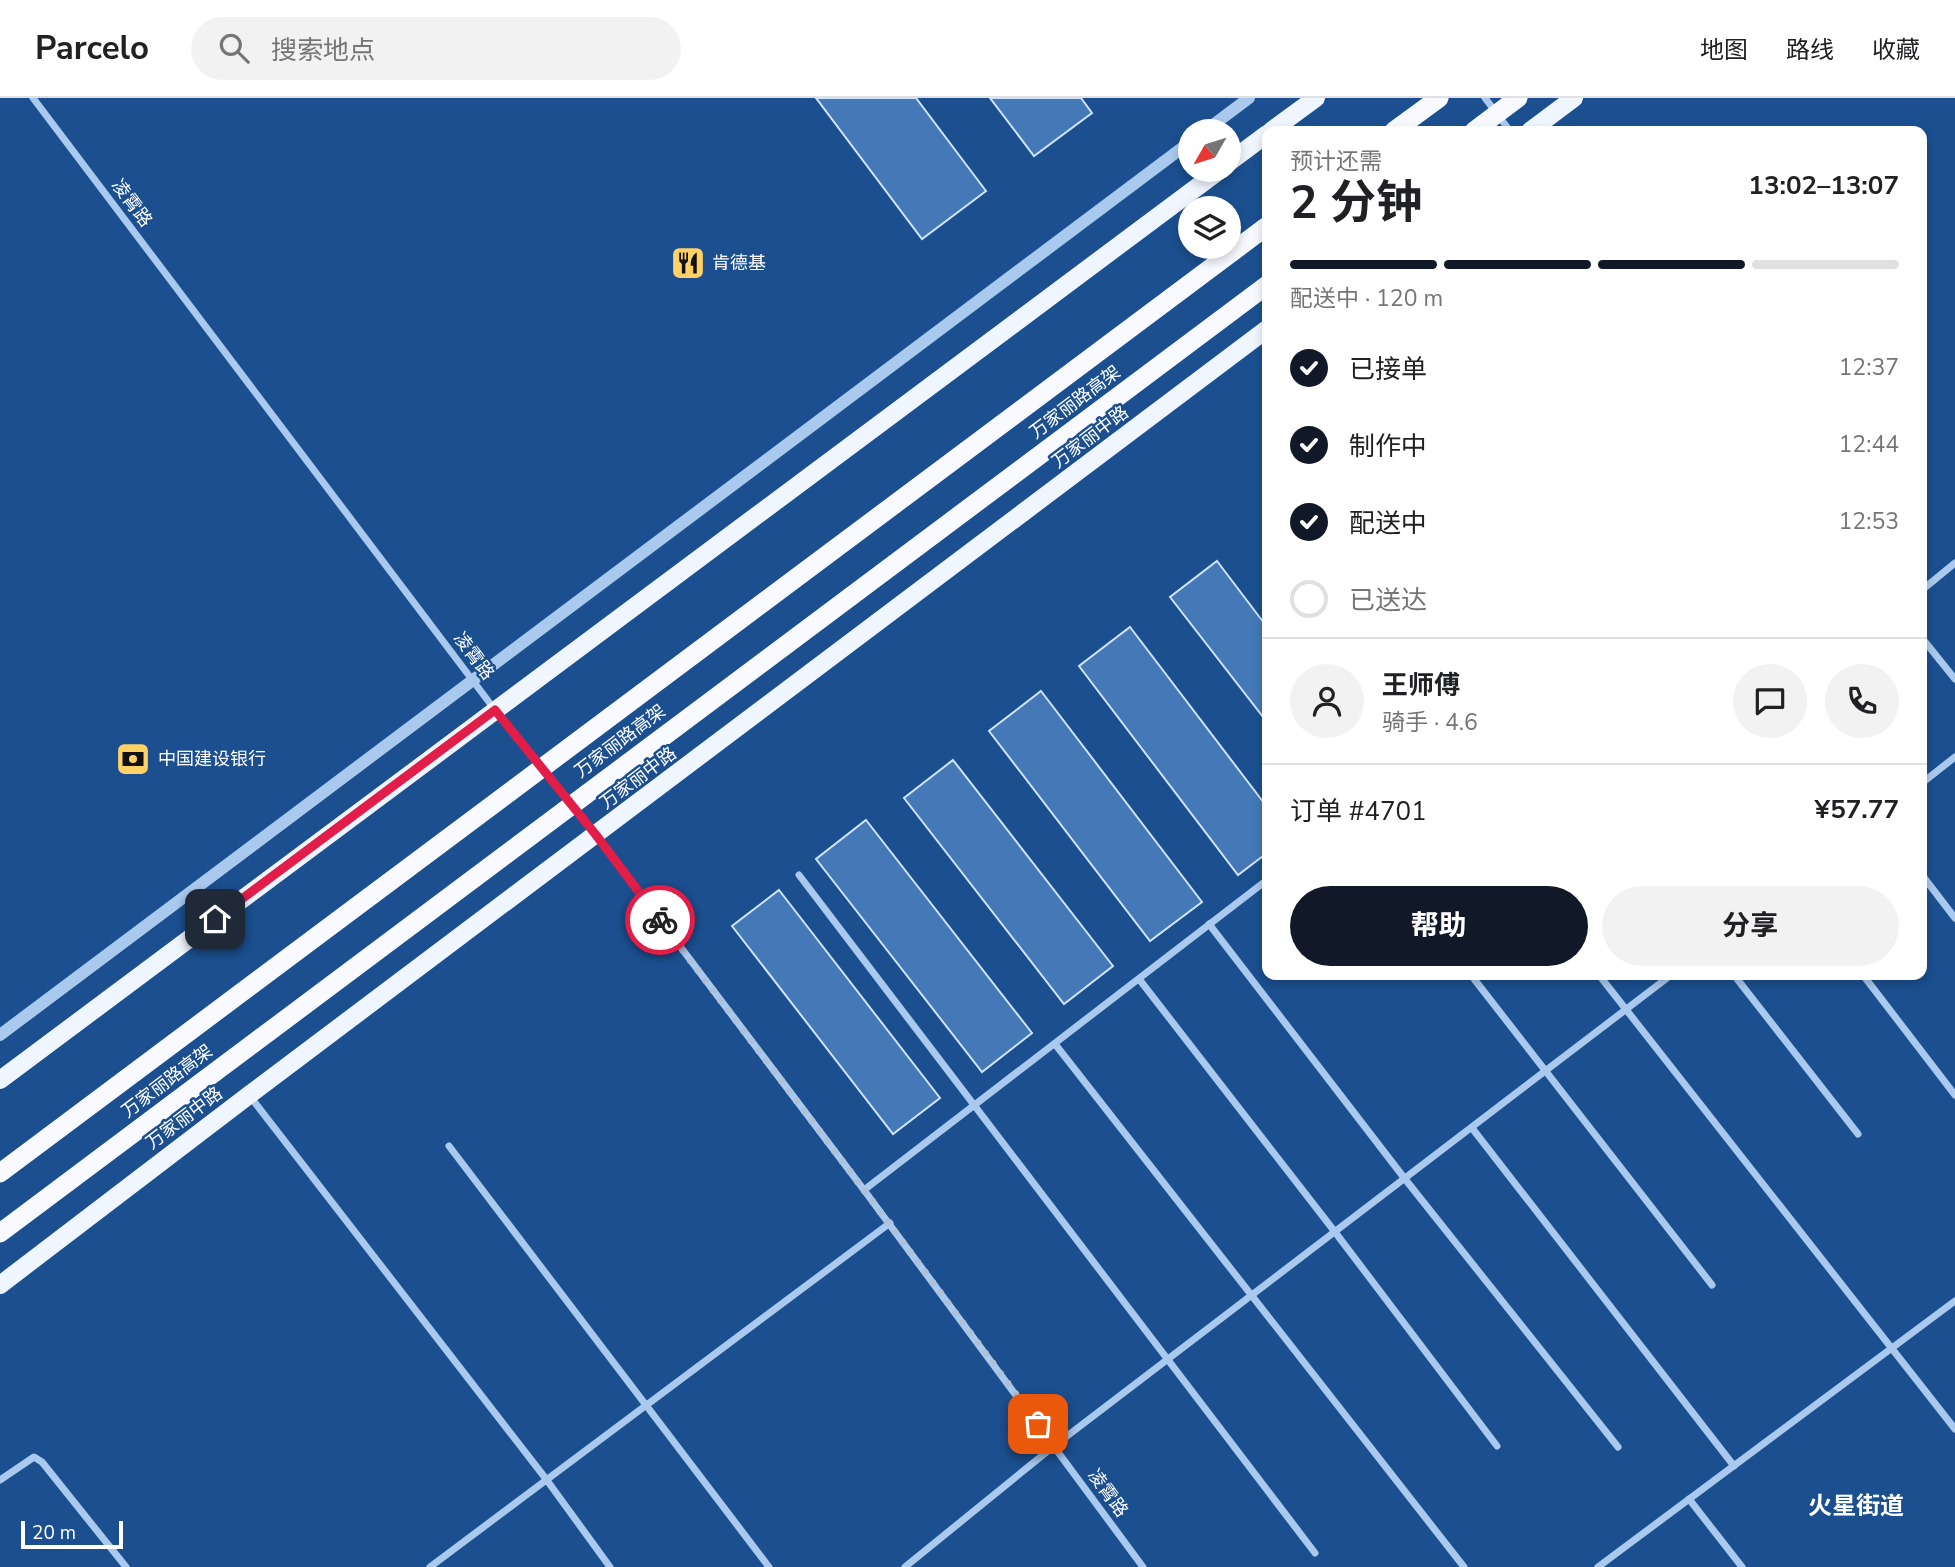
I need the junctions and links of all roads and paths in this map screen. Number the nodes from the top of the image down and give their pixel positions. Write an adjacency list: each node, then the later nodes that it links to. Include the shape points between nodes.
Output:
1 (33, 98): 25 (street, 凌霄路)
2 (1249, 98): 8 (street)
3 (1316, 98): 9 (main road)
4 (1439, 98): 10 (highway)
5 (1485, 98): 12 (street)
6 (1518, 98): 11 (highway, bridge)
7 (1574, 98): 13 (main road)
8 (1221, 119)
9 (1278, 126)
10 (1401, 126)
11 (1481, 126)
12 (1506, 126)
13 (1537, 126)
14 (1262, 138): 16 (main road)
15 (1178, 151): 25 (street)
16 (1241, 153)
17 (1204, 182): 26 (main road)
18 (1262, 230): 52 (highway, 万家丽路高架, bridge)
19 (1262, 289): 57 (highway, 万家丽路高架, bridge)
20 (1262, 334): 29 (main road, 万家丽中路)
21 (1955, 563): 22 (street)
22 (1927, 586)
23 (1927, 644): 24 (street)
24 (1955, 679)
25 (472, 680): 26 (street, 凌霄路); 42 (street)
26 (495, 710): 29 (street, 凌霄路); 45 (main road)
27 (1955, 757): 28 (street)
28 (1927, 779)
29 (596, 835): 46 (main road, 万家丽中路); 54 (street, 凌霄路)
30 (799, 875): 48 (street)
31 (1927, 882): 33 (street)
32 (1262, 884): 34 (street)
33 (1955, 918)
34 (1209, 924): 35 (street); 53 (street)
35 (1139, 979): 43 (street); 56 (street)
36 (1475, 980): 44 (street)
37 (1603, 980): 41 (street)
38 (1664, 980): 41 (street)
39 (1738, 980): 50 (street)
40 (1867, 980): 47 (street)
41 (1626, 1009): 44 (street); 62 (street)
42 (0, 1035)
43 (1055, 1044): 48 (street); 60 (street)
44 (1545, 1072): 49 (street); 59 (street)
45 (0, 1080)
46 (249, 1095): 58 (main road, 万家丽中路); 70 (street)
47 (1955, 1095)
48 (974, 1106): 54 (street); 63 (street)
49 (1472, 1128): 53 (street); 69 (street)
50 (1858, 1134)
51 (449, 1146): 64 (street)
52 (0, 1173)
53 (1405, 1179): 56 (street); 68 (street)
54 (864, 1190): 55 (street, 凌霄路)
55 (890, 1223): 64 (street); 66 (street, 凌霄路)
56 (1335, 1232): 60 (street); 67 (street)
57 (0, 1233)
58 (0, 1285)
59 (1712, 1285)
60 (1253, 1295): 63 (street); 80 (street)
61 (1955, 1301): 62 (street)
62 (1892, 1349): 65 (street); 69 (street)
63 (1168, 1360): 66 (street); 73 (street)
64 (646, 1405): 70 (street); 77 (street)
65 (1955, 1429)
66 (1054, 1446): 78 (street); 79 (street, 凌霄路)
67 (1497, 1446)
68 (1618, 1447)
69 (1734, 1466): 72 (street)
70 (546, 1479): 75 (street); 76 (street)
71 (0, 1480): 74 (street, via 34,1457 42,1462)
72 (1689, 1499): 81 (street); 82 (street)
73 (1315, 1553)
74 (126, 1567)
75 (430, 1567)
76 (610, 1567)
77 (769, 1567)
78 (905, 1567)
79 (1143, 1567)
80 (1464, 1567)
81 (1598, 1567)
82 (1742, 1567)

